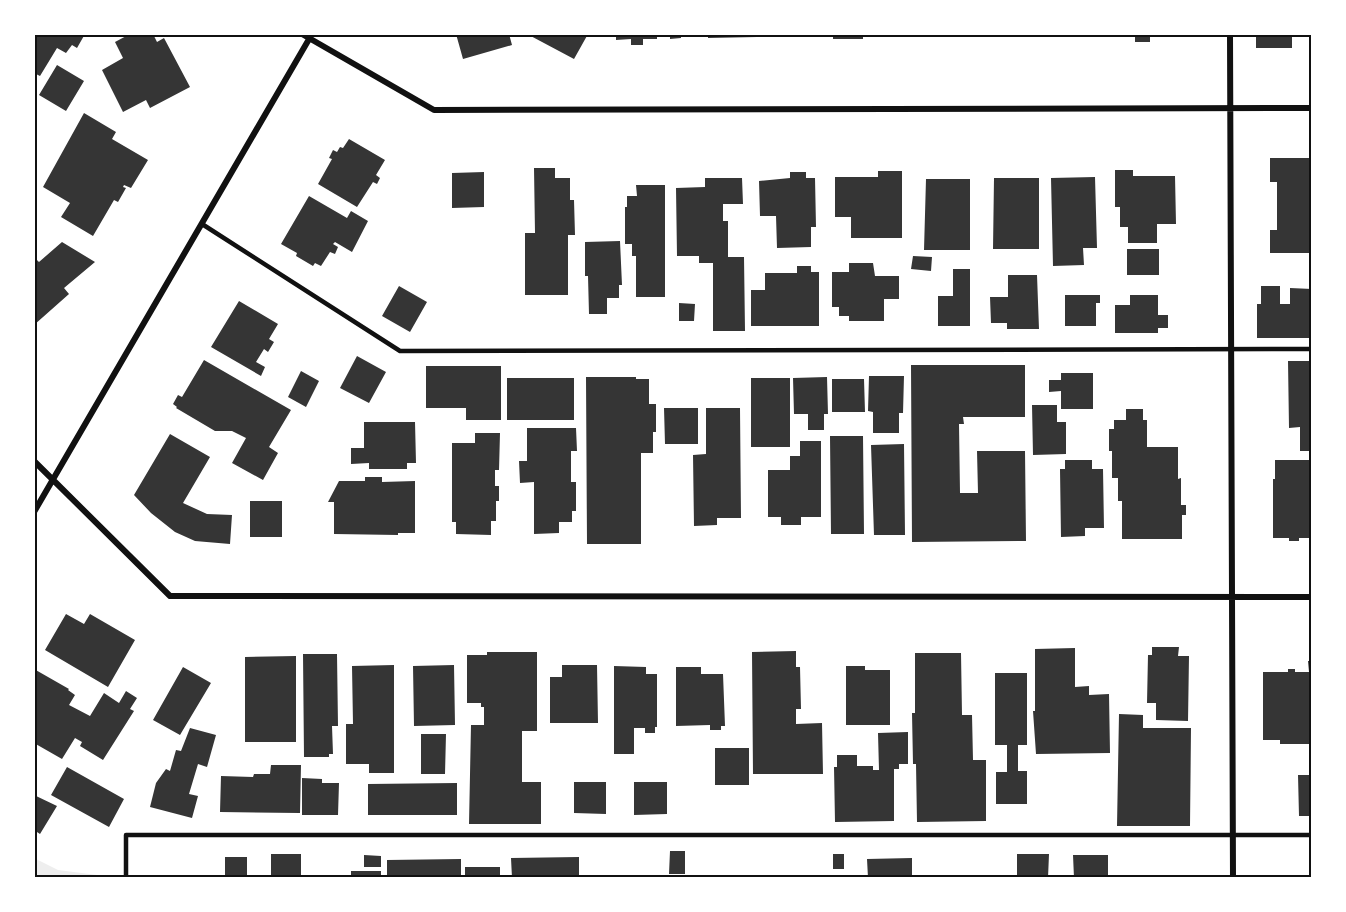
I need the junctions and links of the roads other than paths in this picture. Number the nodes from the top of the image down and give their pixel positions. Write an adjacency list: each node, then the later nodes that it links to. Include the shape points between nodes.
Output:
1 (302, 34): 3 (street)
2 (1230, 34): 5 (street)
3 (310, 37): 5 (street, via 434,110); 6 (street)
4 (1311, 108): 5 (street)
5 (1230, 109): 8 (street)
6 (202, 224): 8 (lane, via 400,351); 10 (street)
7 (1311, 349): 8 (lane)
8 (1231, 350): 13 (street)
9 (34, 461): 10 (street)
10 (53, 480): 11 (street); 13 (street, via 170,596)
11 (34, 512)
12 (1311, 597): 13 (street)
13 (1232, 598): 15 (street)
14 (1311, 835): 15 (lane)
15 (1233, 836): 16 (lane, via 126,835); 17 (street)
16 (126, 878)
17 (1233, 878)

